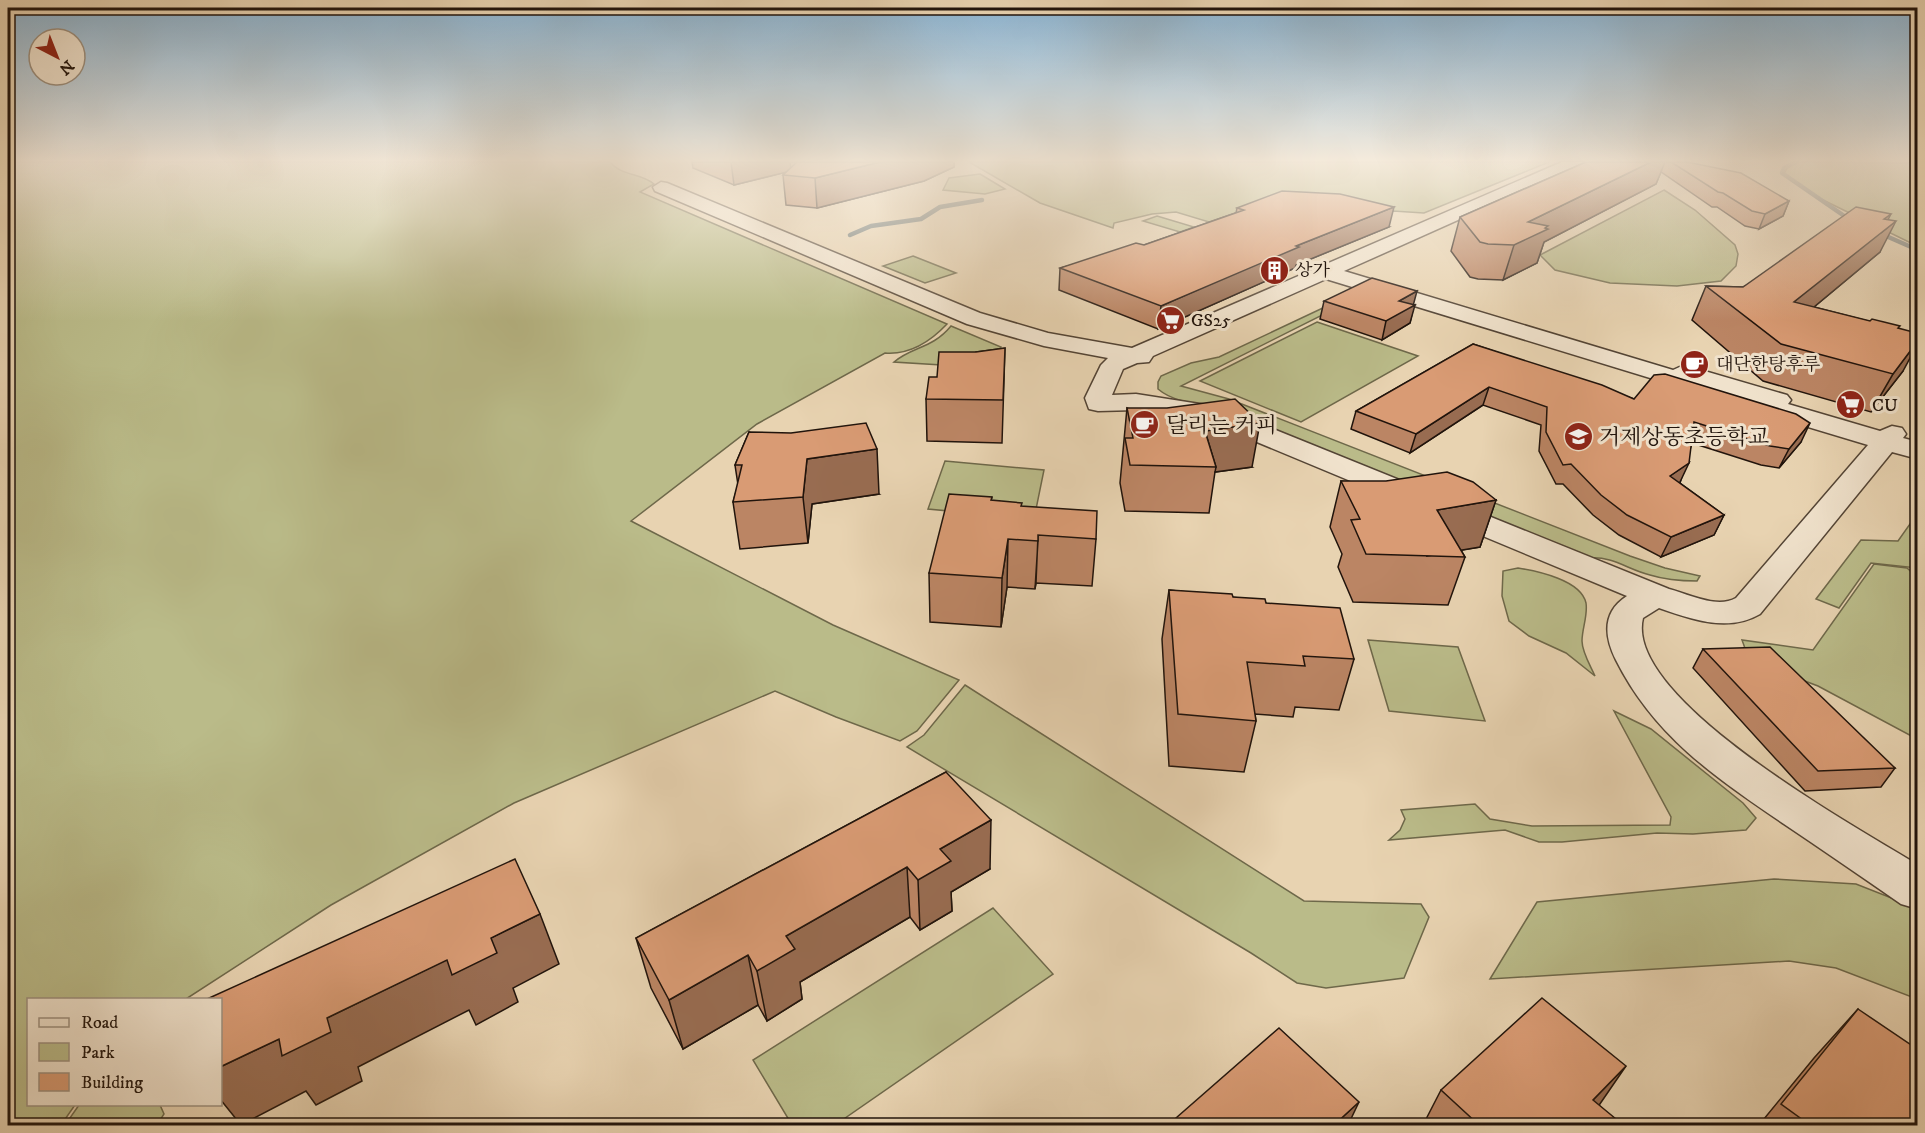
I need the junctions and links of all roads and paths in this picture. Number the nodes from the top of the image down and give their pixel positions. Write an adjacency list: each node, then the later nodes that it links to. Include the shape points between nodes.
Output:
1 (727, 215): 5 (street, via 975,319 978,325 1015,342)
2 (1461, 215): 4 (street)
3 (1472, 215): 4 (street)
4 (1337, 272): 5 (street); 6 (street)
5 (1134, 362): 7 (street, via 1098,398 1106,403 1136,402 1210,412)
6 (1892, 439): 7 (street, via 1744,609 1716,612)
7 (1667, 599): 8 (street, via 1640,603 1628,613 1625,639 1653,693 1687,733 1740,773)
8 (1917, 890)

